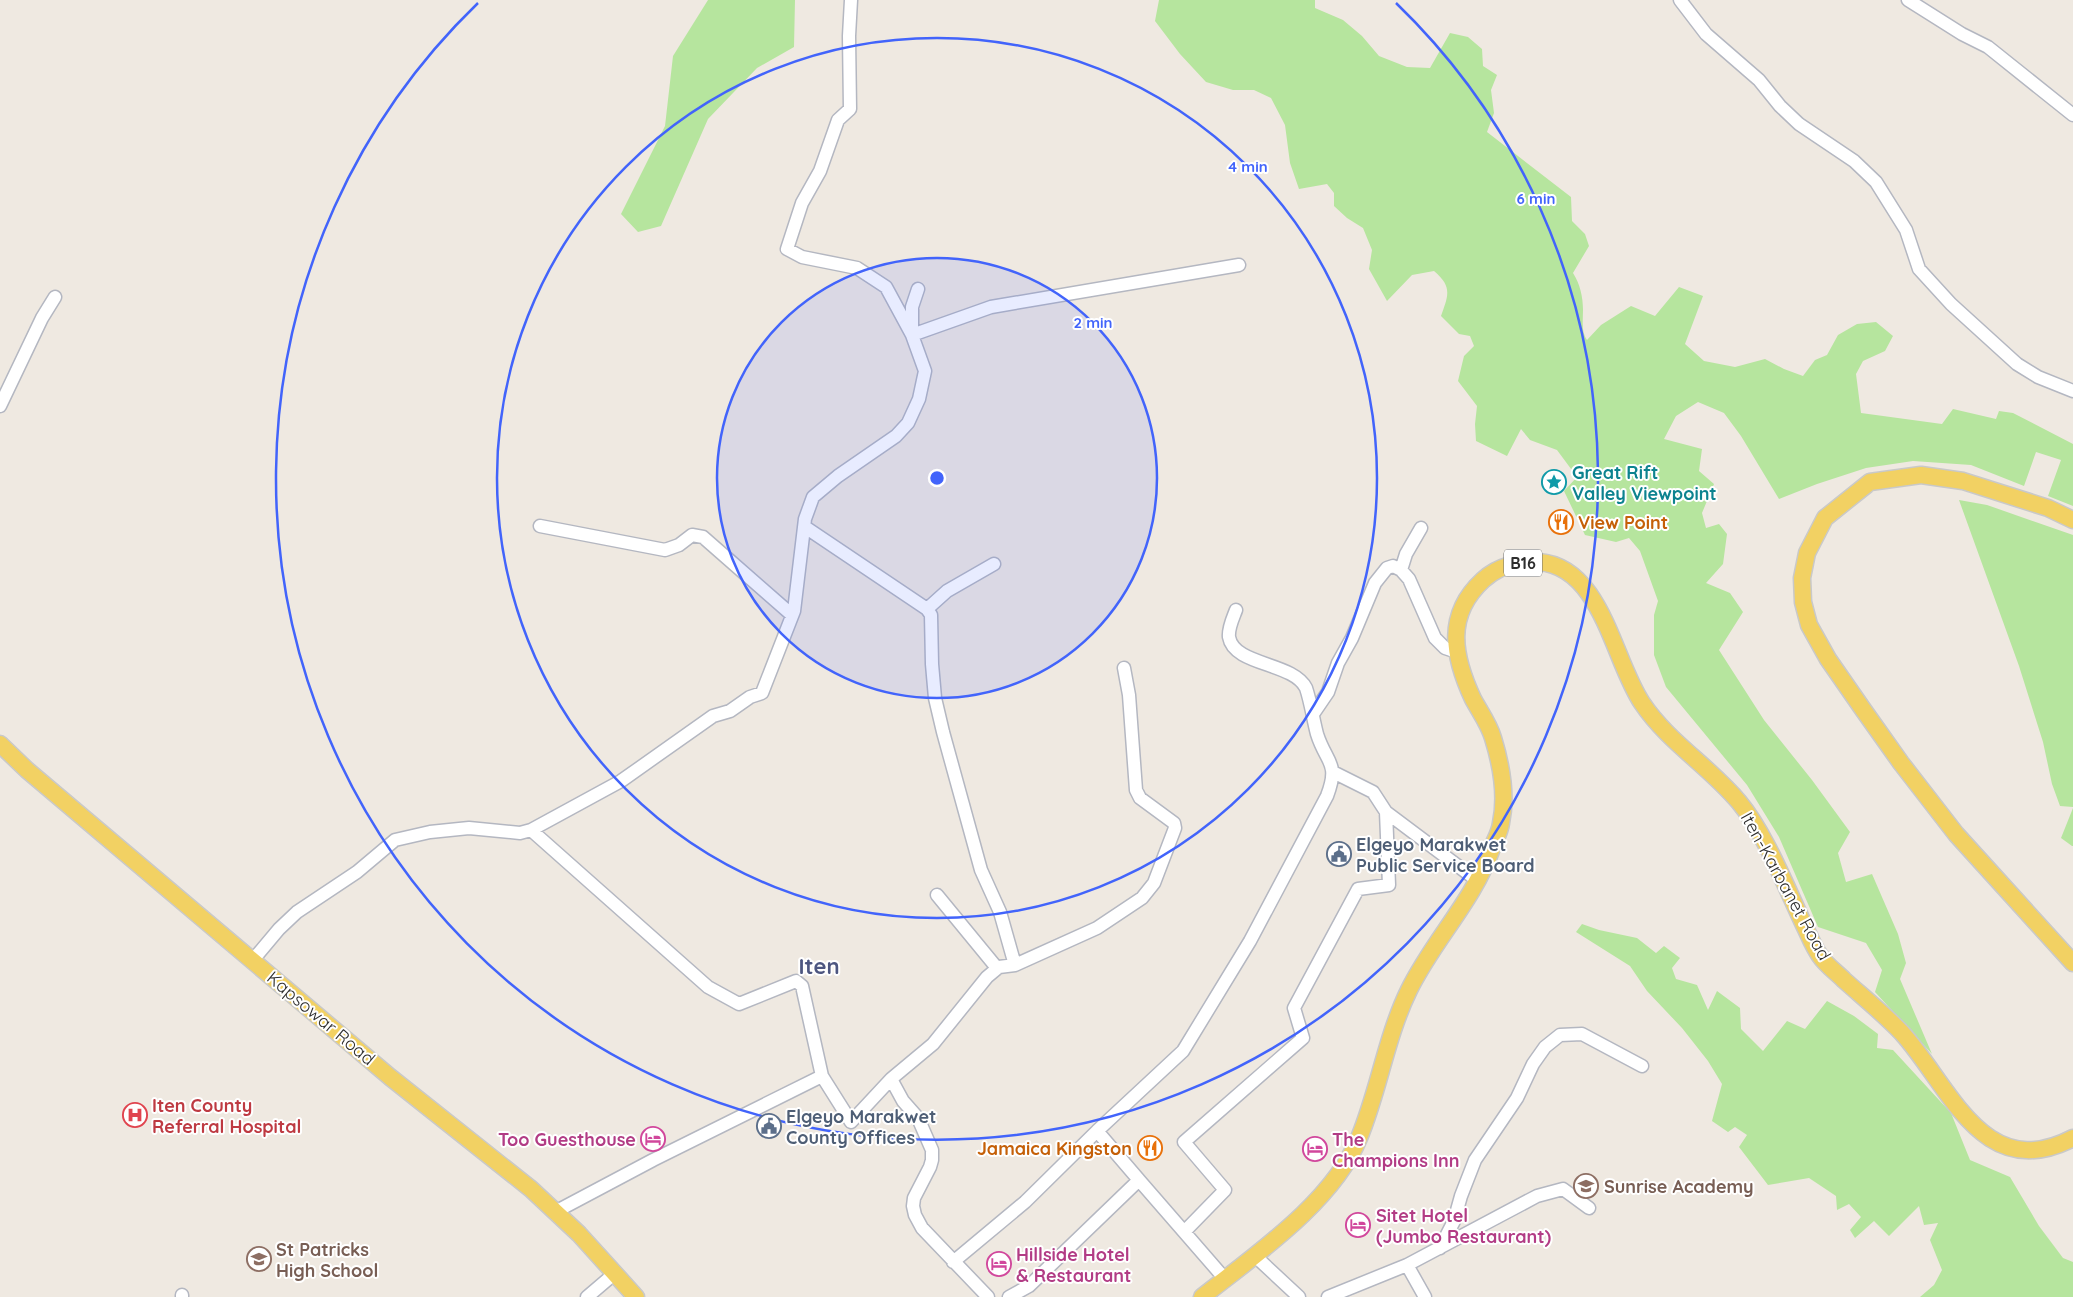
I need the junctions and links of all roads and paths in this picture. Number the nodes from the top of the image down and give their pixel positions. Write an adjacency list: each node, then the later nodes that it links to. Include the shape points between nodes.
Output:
1 (851, 0): 8 (street, via 850,110 838,120 820,171 802,203 787,249 802,257 857,268 886,287)
2 (1680, 0): 9 (street, via 1706,34 1759,80 1799,124 1854,161 1876,182 1906,230 1919,268 1951,304 2017,364 2038,377)
3 (1908, 0): 4 (street, via 1988,47)
4 (2073, 115)
5 (1239, 265): 8 (street, via 991,307)
6 (918, 289): 8 (street, via 912,306)
7 (54, 296): 10 (street)
8 (912, 335): 13 (street, via 925,371 919,399 908,423 896,436 813,497)
9 (2073, 391)
10 (0, 406)
11 (2073, 520): 30 (main road, via 2048,508 1963,481 1922,475 1870,482 1825,518 1807,553 1802,578 1803,602 1809,625 1862,708 1956,834)
12 (540, 526): 19 (street, via 665,550 692,535 703,537)
13 (805, 527): 17 (street); 19 (street)
14 (1421, 528): 16 (street)
15 (994, 564): 17 (street, via 946,591)
16 (1401, 570): 20 (street, via 1409,579 1435,638 1445,648); 22 (street, via 1392,566 1387,568 1375,583 1328,692)
17 (927, 609): 31 (street, via 931,614 932,664 943,732 981,870 1000,912)
18 (1236, 610): 22 (street, via 1229,638 1235,648 1302,682)
19 (792, 615): 26 (street, via 762,693 730,711 713,716 621,781)
20 (1457, 652): 27 (main road, Iten-Karbanet Road / B16, via 1473,698 1492,734 1503,781 1501,824); 37 (main road, Iten-Karbanet Road / B16, via 1456,630 1462,607 1494,570 1538,562 1570,572 1588,592 1604,618 1624,671 1646,708 1683,749 1738,800 1748,814 1821,958 1901,1032 1964,1117 1988,1139 2017,1149 2047,1150)
21 (1124, 668): 31 (street, via 1130,696 1136,790 1140,798 1174,823 1171,841 1154,883 1137,902 1097,928)
22 (1313, 714): 24 (street, via 1317,734)
23 (0, 744): 29 (main road, Kapsowar Road)
24 (1333, 772): 25 (street, via 1373,792); 36 (street, via 1327,796 1250,941 1183,1051)
25 (1386, 812): 27 (street); 41 (street, via 1389,886 1358,889 1294,1008 1303,1038 1184,1142 1225,1190)
26 (531, 830): 29 (street, via 520,833 469,828 395,840 357,872 297,912); 34 (street, via 708,987 739,1004 796,981 802,986)
27 (1478, 881): 43 (main road, Iten-Karbanet Road / B16, via 1408,991 1358,1142 1344,1168 1294,1223)
28 (937, 895): 32 (street)
29 (253, 960): 40 (main road, Kapsowar Road)
30 (2073, 963)
31 (1015, 965): 32 (street)
32 (997, 968): 35 (street, via 933,1044)
33 (1642, 1066): 42 (street, via 1582,1034 1560,1035 1545,1047 1532,1064 1517,1098 1475,1160 1454,1221)
34 (822, 1076): 35 (street, via 851,1122); 40 (street)
35 (891, 1079): 44 (street, via 902,1102 918,1118 932,1150 930,1167 914,1198 915,1215 922,1228)
36 (1097, 1131): 38 (street); 44 (street, via 1025,1202)
37 (2073, 1138)
38 (1139, 1180): 41 (street); 51 (street, via 1029,1286)
39 (1589, 1208): 42 (street, via 1563,1189 1537,1196)
40 (555, 1212): 46 (main road, Kapsowar Road)
41 (1184, 1232): 47 (street)
42 (1440, 1248): 45 (street)
43 (1254, 1255): 47 (main road, Iten-Karbanet Road / B16); 53 (street)
44 (953, 1262): 50 (street)
45 (1407, 1265): 54 (street); 55 (street)
46 (614, 1274): 48 (street); 49 (main road, Kapsowar Road)
47 (1225, 1279): 52 (main road, B16)
48 (587, 1297)
49 (636, 1297)
50 (988, 1297)
51 (1009, 1297)
52 (1202, 1297)
53 (1299, 1297)
54 (1328, 1297)
55 (1425, 1297)

